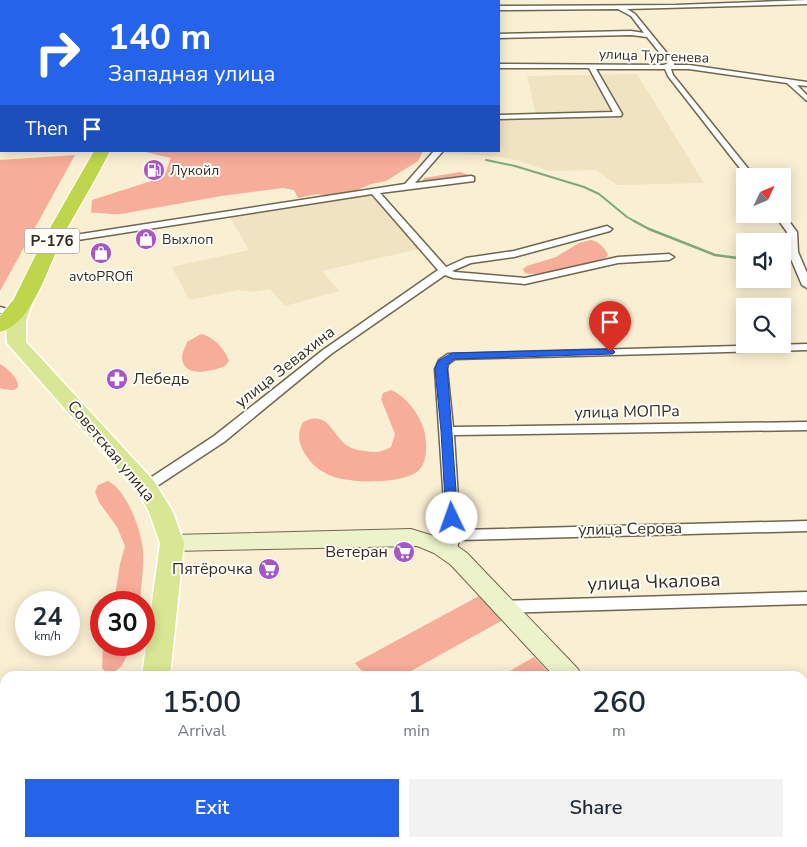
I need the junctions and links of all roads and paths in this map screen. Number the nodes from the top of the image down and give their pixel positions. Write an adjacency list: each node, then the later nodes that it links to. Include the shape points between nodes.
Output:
1 (613, 0): 5 (street)
2 (627, 0): 4 (street)
3 (807, 2): 4 (street)
4 (633, 6): 5 (street); 7 (street, via 636,11)
5 (619, 7): 6 (street); 7 (street)
6 (500, 8)
7 (633, 15): 8 (street)
8 (648, 35): 9 (street); 12 (street, via 672,63)
9 (500, 36)
10 (500, 66): 11 (street, улица Тургенева)
11 (591, 66): 12 (street, улица Тургенева); 16 (street, via 618,114)
12 (667, 66): 13 (street, улица Тургенева); 19 (street, via 670,76)
13 (789, 81): 14 (street, улица Тургенева); 15 (street)
14 (807, 84)
15 (807, 99)
16 (500, 117)
17 (102, 152): 25 (highway, Р-176)
18 (438, 152): 21 (street)
19 (744, 168)
20 (471, 179): 21 (street)
21 (408, 186): 22 (street)
22 (374, 192): 25 (street); 27 (street)
23 (786, 223): 28 (street, via 792,232 793,252)
24 (607, 229): 27 (street, улица Зевахина, via 514,254 469,260)
25 (52, 241): 29 (highway, Р-176)
26 (669, 257): 27 (street, via 618,260 525,280 453,275)
27 (444, 271): 35 (street, улица Зевахина, via 327,352 219,439)
28 (807, 285)
29 (10, 317): 32 (main road, Советская улица, via 17,343)
30 (807, 347): 34 (street, via 452,356 440,369)
31 (0, 348): 32 (main road)
32 (28, 356): 35 (main road, Советская улица)
33 (807, 426): 34 (street, улица МОПРа)
34 (447, 431): 38 (street)
35 (146, 487): 37 (main road, Советская улица, via 161,512)
36 (807, 526): 38 (street, улица Серова, via 556,531)
37 (172, 543): 38 (street, улица Серова, via 411,537); 41 (main road, Советская улица)
38 (445, 543): 40 (street)
39 (807, 598): 40 (street, улица Чкалова)
40 (502, 606): 42 (street)
41 (157, 671)
42 (564, 671)

